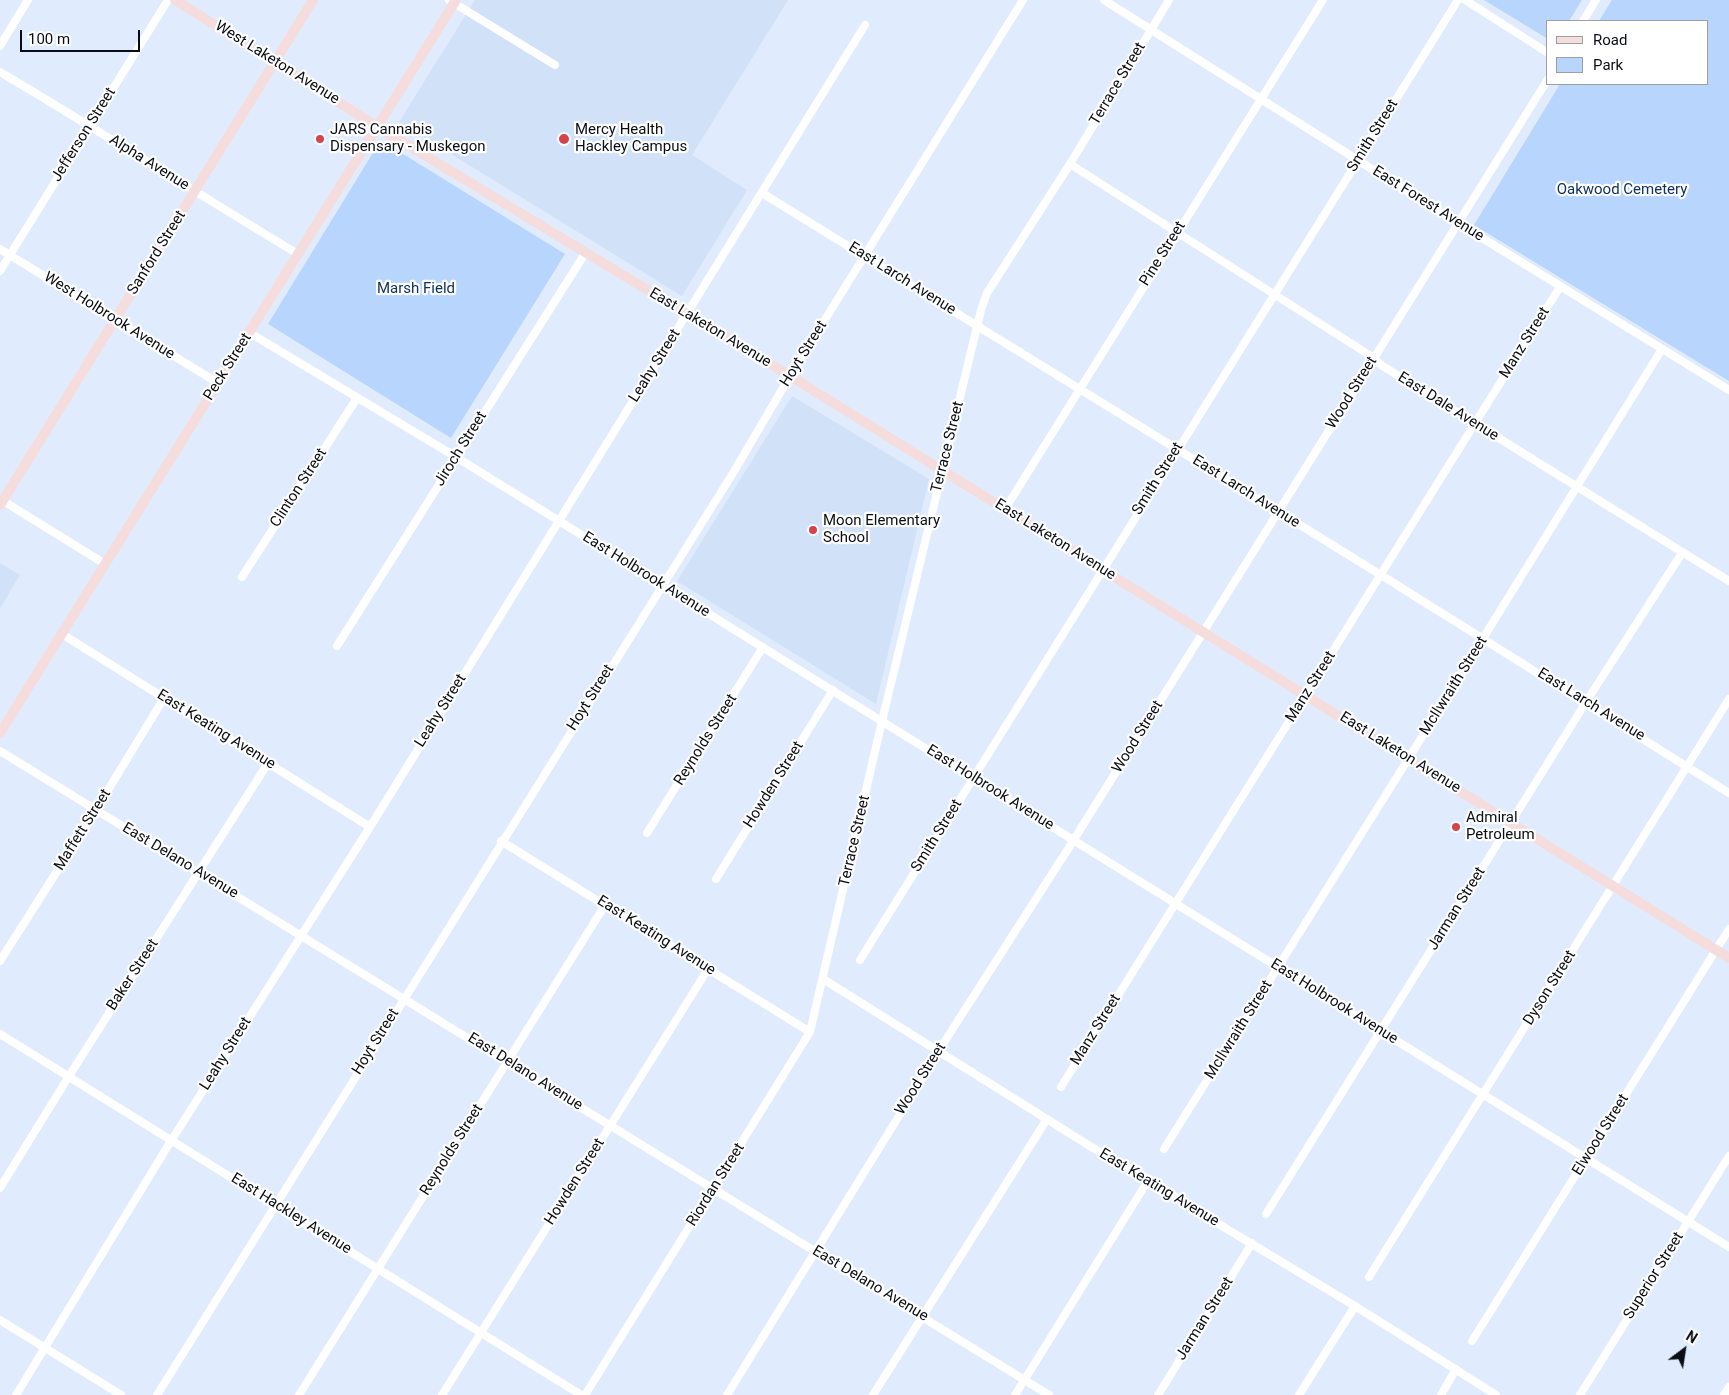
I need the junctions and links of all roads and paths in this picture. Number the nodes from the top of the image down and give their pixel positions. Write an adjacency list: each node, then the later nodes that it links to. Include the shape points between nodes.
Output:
1 (28, 0): 16 (street)
2 (168, 0): 23 (street, Jefferson Street)
3 (175, 0): 18 (main road, West Laketon Avenue)
4 (313, 0): 18 (main road, Sanford Street)
5 (1023, 0): 35 (street, Hoyt Street)
6 (1104, 0): 15 (street, East Forest Avenue)
7 (1169, 0): 15 (street, Terrace Street)
8 (1323, 0): 22 (street, Pine Street)
9 (1458, 0): 25 (street, Smith Street)
10 (1464, 0): 17 (street)
11 (1596, 0): 13 (street)
12 (453, 1): 19 (street); 24 (main road, Peck Street)
13 (1584, 20)
14 (866, 25): 28 (street, Leahy Street)
15 (1151, 29): 22 (street, East Forest Avenue); 26 (street, Terrace Street)
16 (0, 46)
17 (1546, 52)
18 (275, 62): 24 (main road, West Laketon Avenue); 27 (main road, Sanford Street)
19 (555, 65)
20 (0, 72): 23 (street, Alpha Avenue)
21 (1546, 82): 29 (street, Wood Street)
22 (1261, 98): 25 (street, East Forest Avenue); 30 (street, Pine Street)
23 (90, 125): 27 (street, Alpha Avenue); 34 (street, Jefferson Street)
24 (378, 127): 32 (main road, East Laketon Avenue); 33 (main road, Peck Street)
25 (1358, 160): 29 (street, East Forest Avenue); 38 (street, Smith Street)
26 (1070, 164): 30 (street, East Dale Avenue); 41 (street, Terrace Street, via 987,293)
27 (195, 192): 33 (street, Alpha Avenue); 40 (main road, Sanford Street)
28 (762, 194): 35 (street, East Larch Avenue); 39 (street, Leahy Street)
29 (1457, 223): 37 (street, East Forest Avenue); 44 (street, Wood Street)
30 (1177, 232): 38 (street, East Dale Avenue); 47 (street, Pine Street)
31 (0, 249): 34 (street, West Holbrook Avenue)
32 (586, 252): 39 (main road, East Laketon Avenue); 52 (street, Jiroch Street)
33 (298, 254): 42 (main road, Peck Street)
34 (10, 255): 36 (street, Jefferson Street); 40 (street, West Holbrook Avenue)
35 (864, 256): 41 (street, East Larch Avenue); 45 (street, Hoyt Street)
36 (0, 272)
37 (1560, 286): 43 (street, East Forest Avenue); 50 (street, Manz Street)
38 (1274, 294): 44 (street, East Dale Avenue); 51 (street, Smith Street)
39 (687, 315): 45 (main road, East Laketon Avenue); 58 (street, Leahy Street)
40 (114, 320): 46 (street, West Holbrook Avenue); 55 (main road, Sanford Street)
41 (977, 325): 47 (street, East Larch Avenue); 53 (street, Terrace Street)
42 (250, 333): 46 (main road, Peck Street); 49 (street, East Holbrook Avenue)
43 (1662, 349): 48 (street, East Forest Avenue); 54 (street, McIlwraith Street)
44 (1374, 358): 50 (street, East Dale Avenue, via 1381,366); 57 (street, Wood Street)
45 (790, 376): 53 (main road, East Laketon Avenue); 65 (street, Hoyt Street)
46 (218, 383): 60 (main road, Peck Street)
47 (1080, 389): 51 (street, East Larch Avenue); 56 (street, Pine Street)
48 (1729, 390)
49 (357, 398): 52 (street, East Holbrook Avenue); 63 (street, Clinton Street)
50 (1476, 424): 54 (street, East Dale Avenue); 62 (street, Manz Street)
51 (1177, 449): 57 (street, East Larch Avenue); 61 (street, Smith Street)
52 (456, 457): 58 (street, East Holbrook Avenue); 69 (street, Jiroch Street)
53 (942, 471): 56 (main road, East Laketon Avenue); 76 (street, Terrace Street)
54 (1577, 487): 59 (street, East Dale Avenue); 68 (street, McIlwraith Street)
55 (1, 501): 60 (street)
56 (1005, 509): 61 (main road, East Laketon Avenue)
57 (1278, 511): 62 (street, East Larch Avenue); 66 (street, Wood Street)
58 (558, 521): 65 (street, East Holbrook Avenue); 86 (street, Leahy Street)
59 (1682, 553): 64 (street, East Dale Avenue); 75 (street, Jarman Street)
60 (106, 564): 67 (main road, Peck Street)
61 (1102, 570): 66 (main road, East Laketon Avenue); 82 (street, Smith Street)
62 (1381, 575): 68 (street, East Larch Avenue); 72 (street, Manz Street)
63 (242, 577)
64 (1729, 581)
65 (661, 586): 70 (street, East Holbrook Avenue); 89 (street, Hoyt Street)
66 (1203, 632): 72 (main road, East Laketon Avenue); 88 (street, Wood Street)
67 (62, 634): 73 (street, East Keating Avenue); 77 (main road, Peck Street)
68 (1483, 638): 75 (street, East Larch Avenue); 79 (street, McIlwraith Street)
69 (337, 646)
70 (763, 647): 71 (street, East Holbrook Avenue); 87 (street, Reynolds Street)
71 (833, 690): 76 (street, East Holbrook Avenue); 91 (street, Howden Street)
72 (1306, 695): 79 (main road, East Laketon Avenue); 93 (street, Manz Street)
73 (164, 698): 80 (street, East Keating Avenue); 84 (street, Maffett Street)
74 (1729, 699): 81 (street, Dyson Street)
75 (1586, 702): 81 (street, East Larch Avenue); 85 (street, Jarman Street)
76 (882, 721): 82 (street, East Holbrook Avenue); 101 (street, Terrace Street)
77 (0, 734)
78 (0, 751): 84 (street, East Delano Avenue)
79 (1408, 758): 85 (main road, East Laketon Avenue); 102 (street, McIlwraith Street)
80 (268, 763): 86 (street, East Keating Avenue); 90 (street, Baker Street)
81 (1688, 766): 83 (street, East Larch Avenue); 92 (street, Dyson Street)
82 (973, 778): 88 (street, East Holbrook Avenue); 99 (street, Smith Street)
83 (1729, 793)
84 (96, 810): 90 (street, East Delano Avenue); 100 (street, Maffett Street)
85 (1512, 822): 92 (main road, East Laketon Avenue); 106 (street, Jarman Street)
86 (370, 827): 96 (street, Leahy Street)
87 (647, 833)
88 (1073, 840): 93 (street, East Holbrook Avenue); 109 (street, Wood Street)
89 (501, 841): 94 (street, East Keating Avenue); 105 (street, Hoyt Street)
90 (199, 872): 96 (street, East Delano Avenue); 111 (street, Baker Street)
91 (716, 879)
92 (1613, 886): 97 (main road, East Laketon Avenue); 113 (street, Dyson Street)
93 (1176, 903): 102 (street, East Holbrook Avenue); 112 (street, Manz Street)
94 (605, 905): 103 (street, East Keating Avenue); 110 (street, Reynolds Street)
95 (1729, 929): 97 (street, Elwood Street)
96 (301, 934): 105 (street, East Delano Avenue); 116 (street, Leahy Street)
97 (1716, 950): 98 (main road, East Laketon Avenue); 119 (street, Elwood Street)
98 (1729, 958)
99 (860, 960)
100 (0, 961)
101 (826, 966): 104 (street, Riordan Street)
102 (1278, 967): 106 (street, East Holbrook Avenue); 117 (street, McIlwraith Street)
103 (708, 968): 107 (street, East Keating Avenue); 115 (street, Howden Street)
104 (823, 979): 107 (street, Riordan Street); 109 (street, East Keating Avenue)
105 (404, 997): 110 (street, East Delano Avenue); 123 (street, Hoyt Street)
106 (1380, 1031): 113 (street, East Holbrook Avenue); 124 (street, Jarman Street)
107 (810, 1032): 122 (street, Riordan Street)
108 (0, 1034): 111 (street, East Hackley Avenue)
109 (939, 1051): 114 (street, East Keating Avenue); 128 (street, Wood Street)
110 (507, 1062): 115 (street, East Delano Avenue); 129 (street, Reynolds Street)
111 (69, 1076): 116 (street, East Hackley Avenue); 121 (street, Baker Street)
112 (1061, 1087)
113 (1484, 1094): 119 (street, East Holbrook Avenue); 130 (street, Dyson Street)
114 (1047, 1119): 120 (street, East Keating Avenue); 132 (street)
115 (610, 1125): 122 (street, East Delano Avenue); 134 (street, Howden Street)
116 (172, 1140): 123 (street, East Hackley Avenue); 136 (street, Leahy Street)
117 (1164, 1150)
118 (1729, 1156): 125 (street, Superior Street)
119 (1586, 1158): 125 (street, East Holbrook Avenue); 135 (street, Elwood Street)
120 (1149, 1179): 126 (street, East Keating Avenue); 138 (street)
121 (0, 1188)
122 (713, 1189): 128 (street, East Delano Avenue); 146 (street, Riordan Street)
123 (275, 1204): 129 (street, East Hackley Avenue); 142 (street, Hoyt Street)
124 (1266, 1214)
125 (1688, 1221): 127 (street, East Holbrook Avenue); 155 (street, Superior Street)
126 (1252, 1243): 131 (street, East Keating Avenue); 151 (street, Jarman Street)
127 (1729, 1246)
128 (816, 1251): 132 (street, East Delano Avenue); 147 (street, Wood Street)
129 (378, 1268): 134 (street, East Hackley Avenue); 143 (street, Reynolds Street)
130 (1369, 1277)
131 (1355, 1306): 137 (street, East Keating Avenue); 152 (street)
132 (922, 1316): 138 (street, East Delano Avenue); 148 (street)
133 (0, 1320): 136 (street)
134 (481, 1332): 144 (street, Howden Street); 145 (street, East Hackley Avenue)
135 (1472, 1341)
136 (44, 1348): 140 (street, Leahy Street); 141 (street)
137 (1456, 1369): 153 (street); 154 (street, East Keating Avenue)
138 (1024, 1380): 149 (street); 150 (street, East Delano Avenue)
139 (1729, 1387): 156 (street)
140 (16, 1395)
141 (121, 1395)
142 (157, 1395)
143 (300, 1395)
144 (442, 1395)
145 (581, 1395)
146 (585, 1395)
147 (727, 1395)
148 (873, 1395)
149 (1015, 1395)
150 (1049, 1395)
151 (1158, 1395)
152 (1299, 1395)
153 (1441, 1395)
154 (1496, 1395)
155 (1580, 1395)
156 (1724, 1395)

